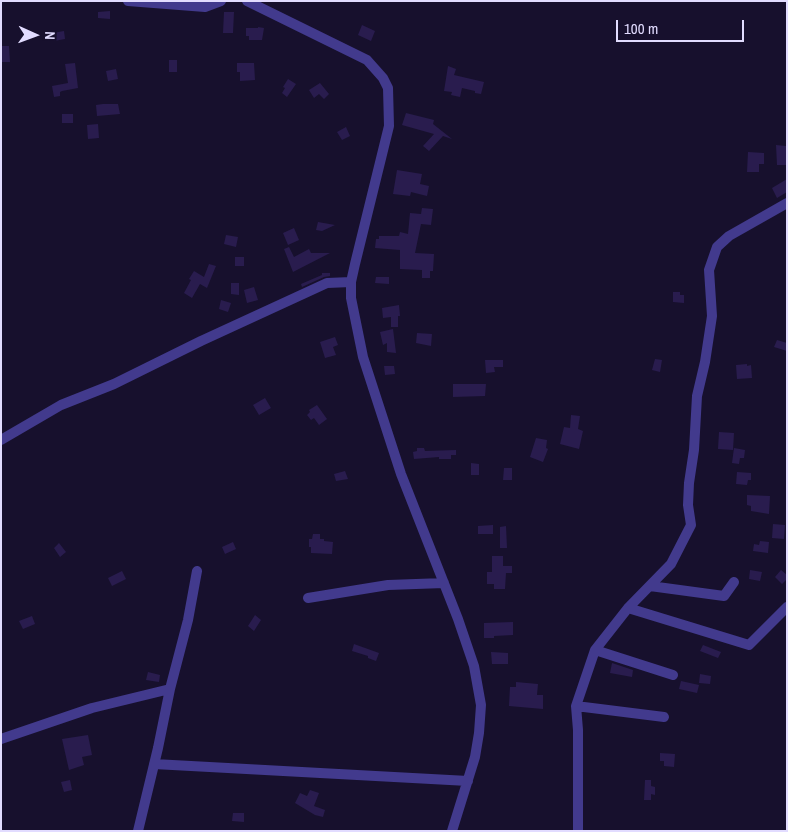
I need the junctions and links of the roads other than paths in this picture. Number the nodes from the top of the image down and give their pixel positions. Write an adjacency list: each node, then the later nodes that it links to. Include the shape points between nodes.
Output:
1 (128, 1): 2 (street, via 205,7)
2 (222, 1)
3 (248, 1): 5 (street, via 367,60 388,88 389,126)
4 (787, 203): 10 (street, via 728,236 717,247 709,270 712,316 697,396 689,483 691,525 672,564)
5 (351, 282): 6 (street, via 327,283 114,384 61,405); 9 (street, via 350,298 363,357 401,474)
6 (1, 440)
7 (197, 570): 16 (street)
8 (734, 582): 10 (street, via 724,596)
9 (444, 583): 11 (street, via 388,585); 21 (street, via 474,666 481,704 475,757)
10 (650, 586): 13 (street)
11 (308, 598)
12 (787, 607): 13 (street, via 749,645)
13 (628, 608): 14 (street)
14 (596, 650): 15 (street); 17 (street)
15 (673, 675)
16 (170, 689): 19 (street, via 92,708); 20 (street)
17 (576, 706): 18 (street); 24 (street)
18 (664, 717)
19 (1, 740)
20 (154, 764): 21 (street); 22 (street)
21 (468, 782): 23 (street)
22 (138, 831)
23 (452, 831)
24 (578, 831)

